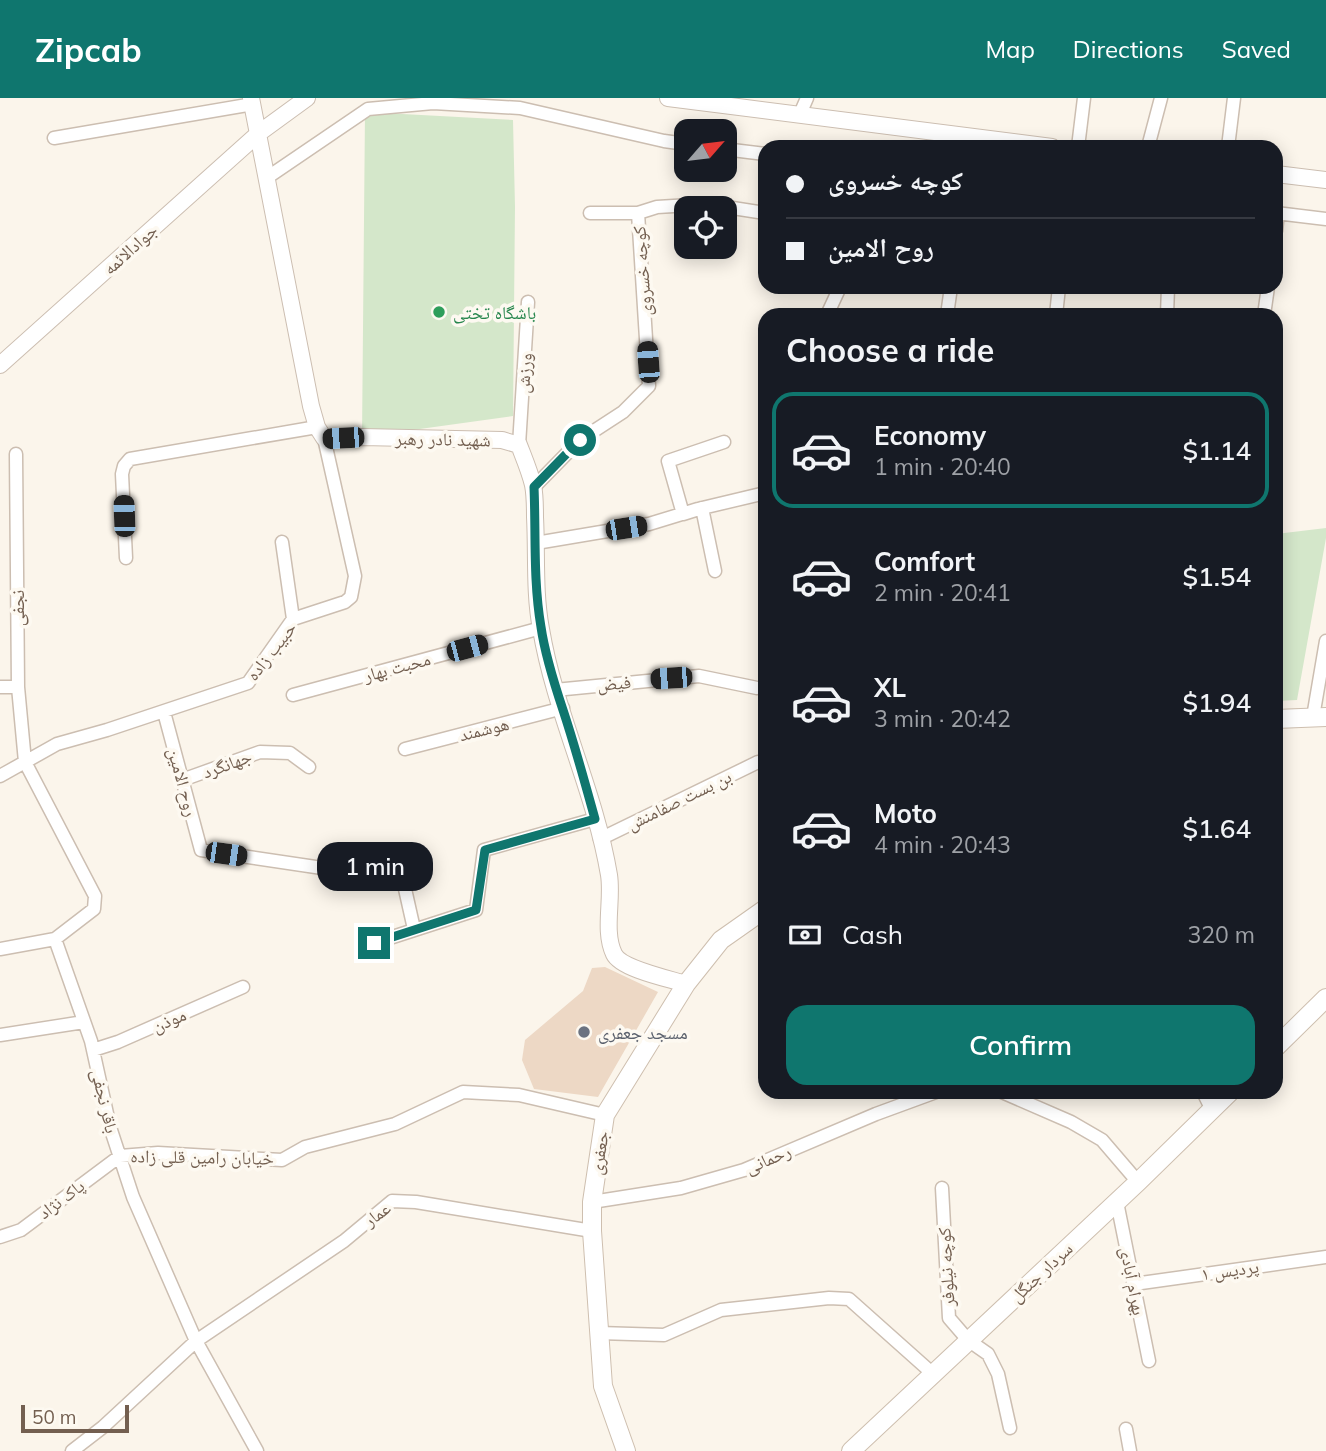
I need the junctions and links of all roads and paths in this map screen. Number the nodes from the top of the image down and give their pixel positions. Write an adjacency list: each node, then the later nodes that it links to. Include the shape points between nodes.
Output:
1 (307, 98): 9 (street, جوادالائمه)
2 (668, 98): 8 (street)
3 (807, 98): 8 (street)
4 (1084, 98): 12 (street)
5 (1160, 98): 13 (street)
6 (1234, 98): 14 (street)
7 (252, 101): 9 (street); 10 (street)
8 (800, 114): 11 (street)
9 (259, 133): 19 (street); 27 (street, جوادالائمه)
10 (54, 138)
11 (999, 140)
12 (1079, 140)
13 (1150, 140)
14 (1229, 140)
15 (674, 142): 19 (street, via 520,108 433,103 368,109)
16 (737, 151): 17 (street)
17 (758, 153)
18 (1283, 175): 20 (street)
19 (268, 177): 28 (street, via 311,407)
20 (1326, 180)
21 (758, 211): 22 (street, via 707,204)
22 (638, 212): 23 (street); 32 (street, کوچه خسروی, via 649,386 623,412 580,440)
23 (590, 213)
24 (1283, 214): 25 (street)
25 (1326, 219)
26 (528, 302): 30 (street, ورزش)
27 (0, 365)
28 (320, 433): 30 (street, شهید نادر رهبر, via 502,440); 38 (street, via 130,459 122,474); 40 (street, حبیب زاده, via 355,576 351,597 345,602)
29 (724, 442): 35 (street, via 668,461)
30 (519, 445): 32 (street)
31 (16, 454): 44 (street, نجفی)
32 (534, 487): 37 (street)
33 (758, 496): 34 (street)
34 (702, 508): 35 (street); 39 (street)
35 (683, 514): 37 (street)
36 (282, 542): 40 (street)
37 (536, 542): 41 (street)
38 (126, 558)
39 (715, 571)
40 (293, 619): 49 (street, حبیب زاده, via 248,683)
41 (541, 628): 46 (street); 47 (street, محبت بهار)
42 (1326, 641): 50 (street)
43 (0, 687): 44 (street)
44 (18, 687): 53 (street, نجفی)
45 (757, 688): 46 (street, فیض, via 699,676)
46 (555, 690): 48 (street)
47 (293, 695)
48 (563, 708): 52 (street, هوشمند); 58 (street)
49 (164, 712): 53 (street, حبیب زاده, via 57,744); 57 (street, روح الامین)
50 (1320, 717): 51 (main road)
51 (1283, 719)
52 (405, 749)
53 (25, 762): 56 (street, حبیب زاده); 62 (street, via 95,896 94,909)
54 (758, 762): 59 (street, بن بست صفامنش)
55 (309, 767): 57 (street, جهانگرد, via 290,753 260,752)
56 (0, 776)
57 (182, 780): 61 (street, روح الامین, via 201,850 403,880)
58 (595, 819): 59 (street); 61 (street, via 485,850 476,910)
59 (600, 839): 65 (street, via 610,877 615,957 626,965)
60 (758, 914): 65 (main road, جعفری, via 721,940)
61 (414, 929): 63 (street)
62 (55, 939): 64 (street); 68 (street, باقر نجفی)
63 (374, 943)
64 (0, 949)
65 (687, 984): 77 (main road, جعفری)
66 (243, 987): 71 (street, موذن)
67 (1326, 998): 70 (main road)
68 (84, 1023): 69 (street); 71 (street, باقر نجفی)
69 (0, 1035)
70 (1283, 1040)
71 (93, 1050): 78 (street, باقر نجفی)
72 (917, 1099): 81 (street, رحمانی, via 744,1170 681,1188)
73 (1018, 1099): 79 (street, via 1102,1140)
74 (1206, 1099): 76 (street)
75 (1223, 1099): 76 (main road, سردار جنگل)
76 (1212, 1110): 79 (main road, سردار جنگل)
77 (606, 1115): 78 (street, خیابان رامین قلی زاده, via 519,1096 463,1092 395,1124 305,1147 282,1160 158,1153); 81 (main road, جعفری)
78 (120, 1156): 84 (street, پاک نژاد, via 21,1230); 89 (street, باقر نجفی, via 133,1197)
79 (1138, 1182): 82 (main road, سردار جنگل)
80 (942, 1188): 88 (street, کوچه نیلوفر, via 949,1318)
81 (592, 1202): 83 (main road, جعفری)
82 (1117, 1202): 86 (street, بهرام آبادی); 88 (main road, سردار جنگل)
83 (592, 1231): 87 (main road, جعفری); 89 (street, عمار, via 392,1201 344,1241)
84 (0, 1237)
85 (1326, 1257): 86 (street, پردیس ۱)
86 (1133, 1283): 90 (street, بهرام آبادی)
87 (599, 1333): 91 (street, via 664,1335 721,1310 849,1299); 96 (main road, جعفری, via 603,1386)
88 (968, 1340): 91 (main road, سردار جنگل); 92 (street, کوچه نیلوفر, via 988,1354 998,1374)
89 (196, 1341): 94 (street, عمار); 95 (street, باقر نجفی)
90 (1149, 1361)
91 (932, 1373): 97 (main road, سردار جنگل)
92 (1010, 1428)
93 (1125, 1429): 98 (street)
94 (72, 1451)
95 (257, 1451)
96 (626, 1451)
97 (851, 1451)
98 (1130, 1451)

